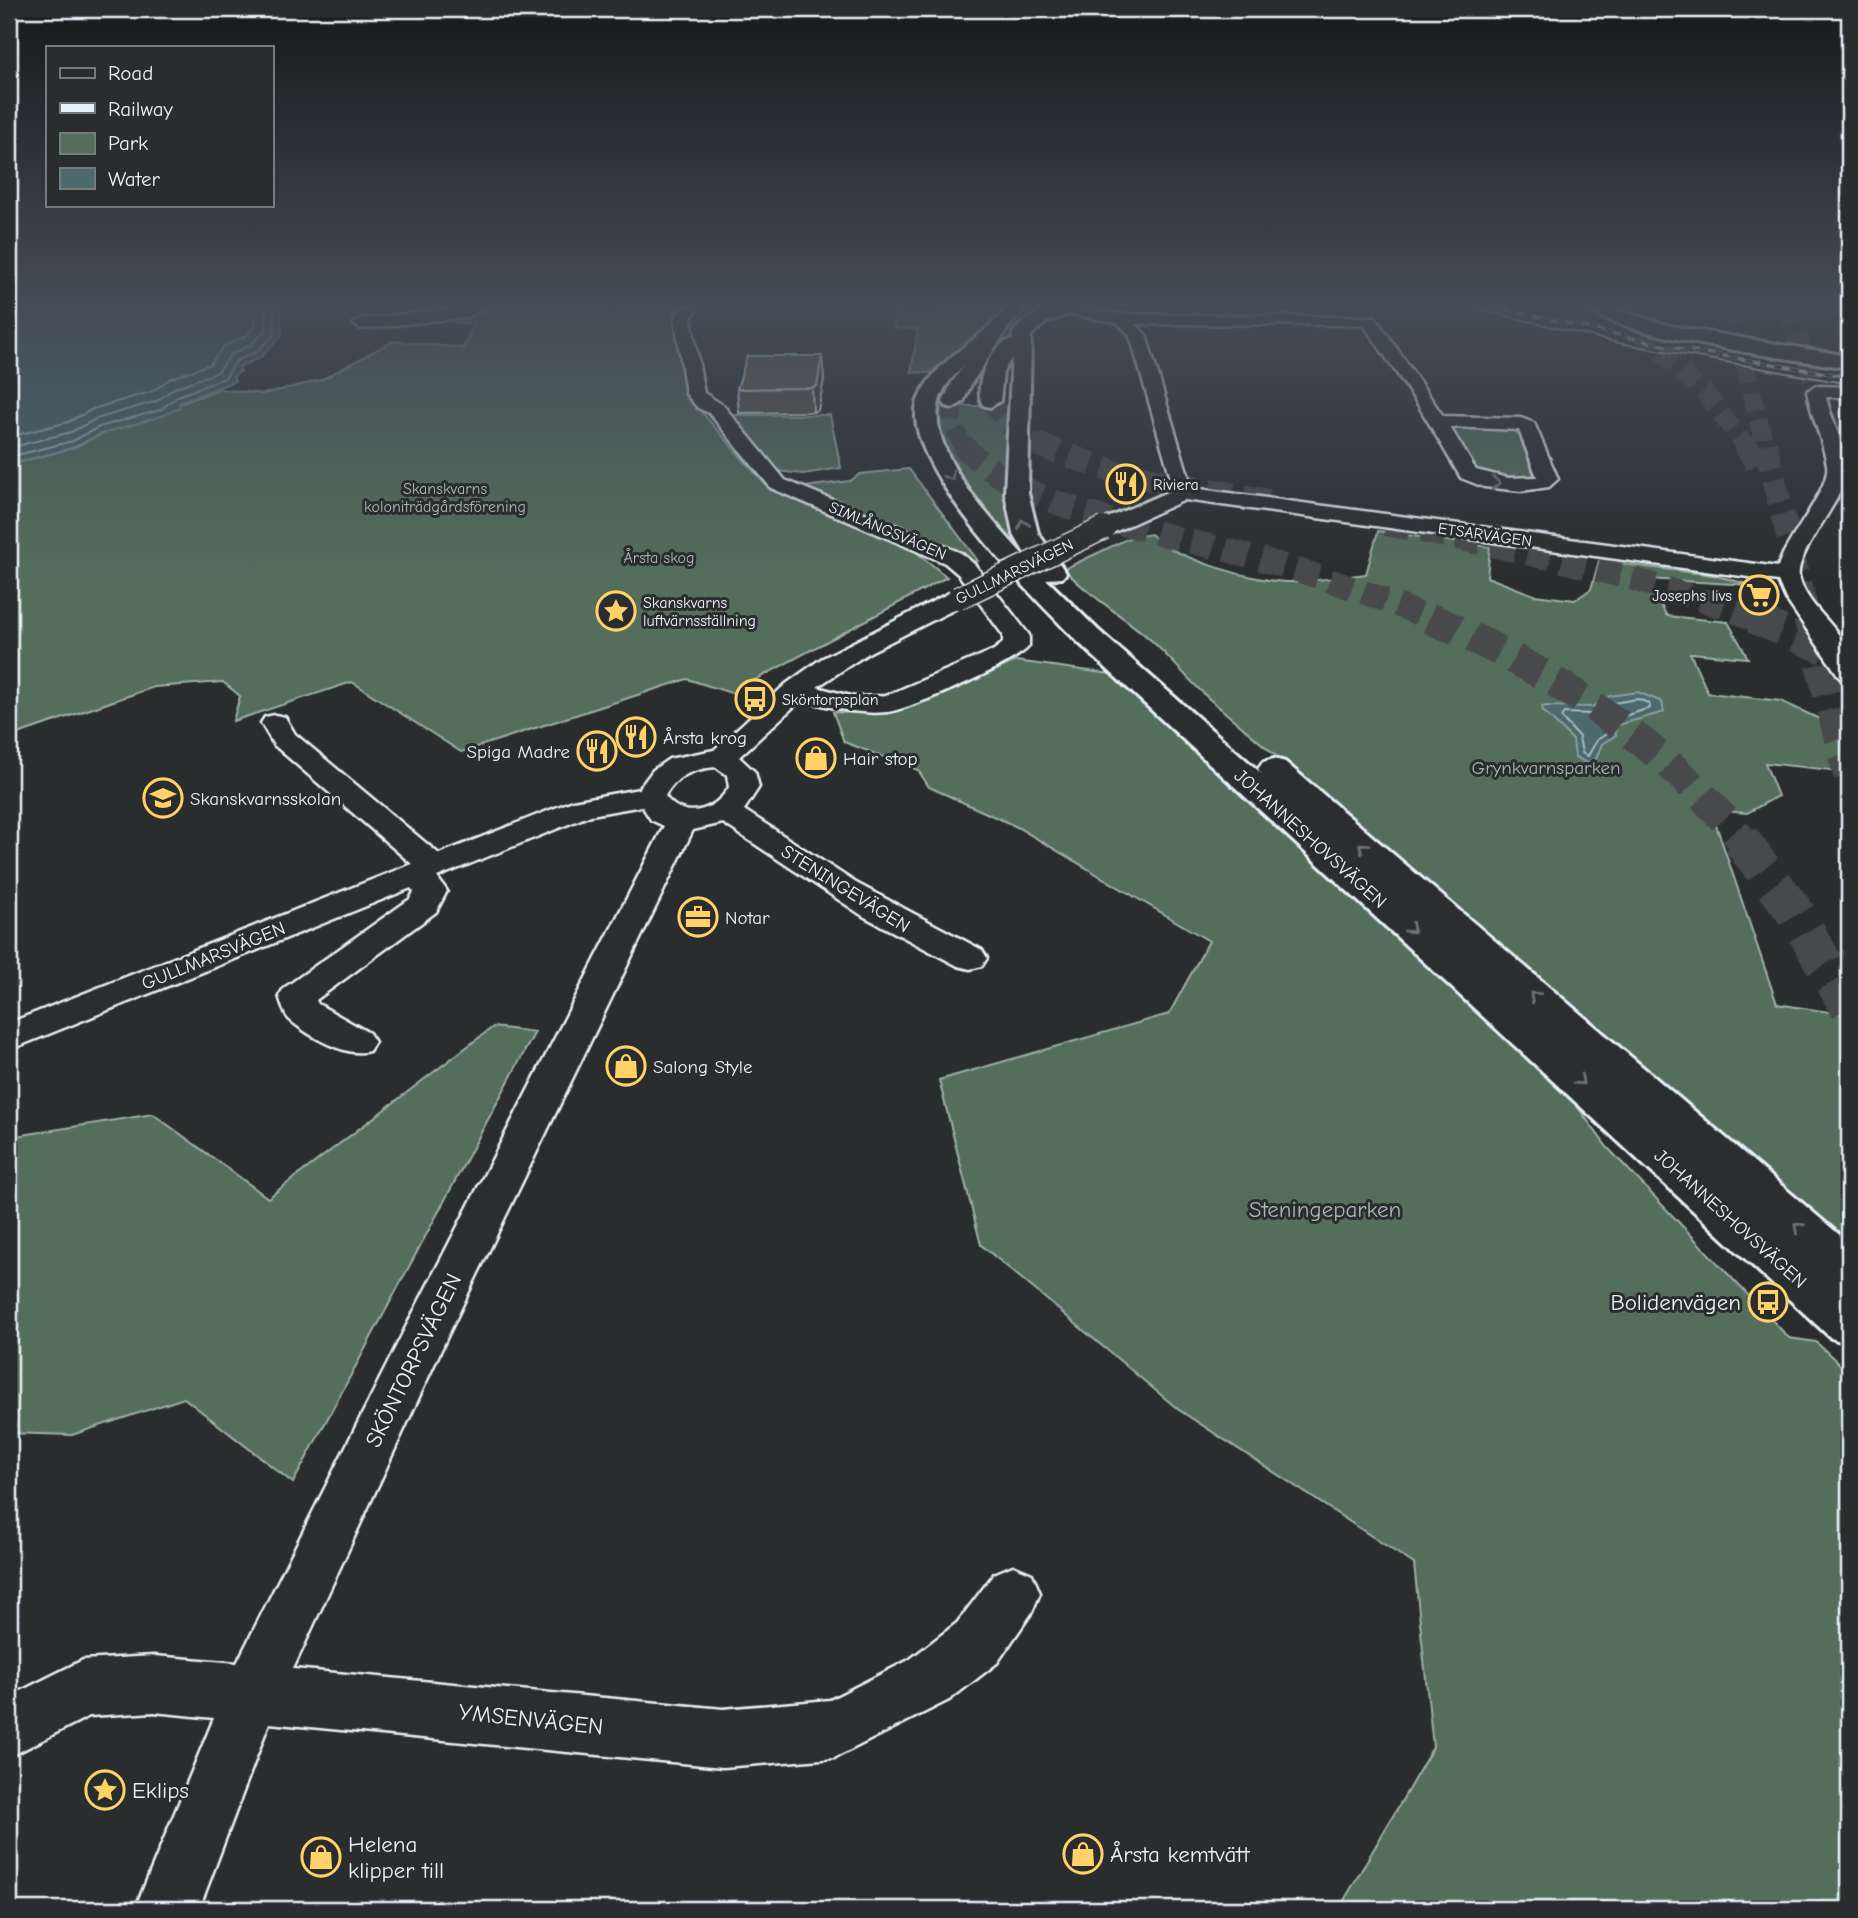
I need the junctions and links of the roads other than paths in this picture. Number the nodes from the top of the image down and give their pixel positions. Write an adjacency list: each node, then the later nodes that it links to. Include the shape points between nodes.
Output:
1 (698, 397): 16 (street, SIMLÅNGSVÄGEN, via 716,409 778,484 953,558 1016,635 1016,646 1003,656 889,704 854,705)
2 (930, 397): 25 (main road, JOHANNESHOVSVÄGEN, one-way to 25, via 924,422 928,439 953,481 1008,553 1088,636)
3 (955, 397): 10 (main road)
4 (989, 397): 9 (main road)
5 (1019, 397): 24 (main road, JOHANNESHOVSVÄGEN, one-way to 5, via 1049,569 1023,528 1014,481)
6 (1154, 397): 13 (street)
7 (1420, 397): 11 (street)
8 (1817, 397): 12 (street, via 1821,419)
9 (989, 401)
10 (953, 402)
11 (1436, 421): 11 (street, one-way to 11, via 1474,479 1531,485 1547,481 1527,427 1511,421)
12 (1843, 457): 14 (street)
13 (1182, 493): 14 (street, ETSARVÄGEN); 16 (street, GULLMARSVÄGEN, bridge, via 846,655)
14 (1787, 575): 15 (street, via 1798,599)
15 (1849, 672)
16 (796, 690): 18 (street, GULLMARSVÄGEN)
17 (275, 723): 20 (street, via 284,739)
18 (722, 758): 19 (street, via 745,773 746,788 740,799); 19 (street, via 690,761 657,780)
19 (686, 809): 20 (street, GULLMARSVÄGEN, via 584,807); 21 (street, STENINGEVÄGEN); 27 (street, SKÖNTORPSVÄGEN)
20 (425, 870): 22 (street, GULLMARSVÄGEN); 23 (street, via 431,891 424,905 297,996 302,1011)
21 (970, 958)
22 (9, 1037)
23 (356, 1042)
24 (1849, 1272)
25 (1849, 1324)
26 (1013, 1593): 27 (street, YMSENVÄGEN, via 977,1643 929,1680 834,1729 723,1738)
27 (253, 1692): 28 (street, YMSENVÄGEN, via 153,1684 83,1688); 29 (street, SKÖNTORPSVÄGEN)
28 (9, 1728)
29 (167, 1909)

